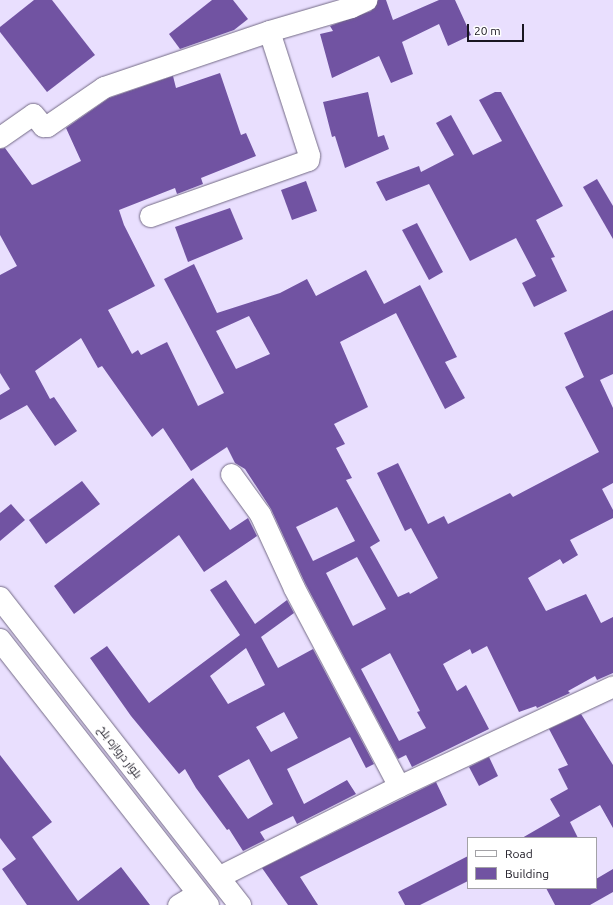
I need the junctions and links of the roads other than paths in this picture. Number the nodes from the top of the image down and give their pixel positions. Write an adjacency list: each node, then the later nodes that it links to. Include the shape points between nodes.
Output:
1 (366, 0): 2 (street, via 351,8)
2 (269, 31): 3 (street, via 104,87 44,127 33,114); 4 (street, via 309,155 308,160)
3 (0, 137)
4 (150, 216)
5 (231, 474): 9 (street, via 260,514 294,588)
6 (0, 598): 10 (main road, بلوار دروازه بلخ)
7 (0, 640): 11 (main road)
8 (613, 686): 9 (street)
9 (399, 786): 10 (street)
10 (218, 877): 13 (main road, بلوار دروازه بلخ)
11 (203, 899): 12 (street)
12 (178, 905)
13 (240, 905)

